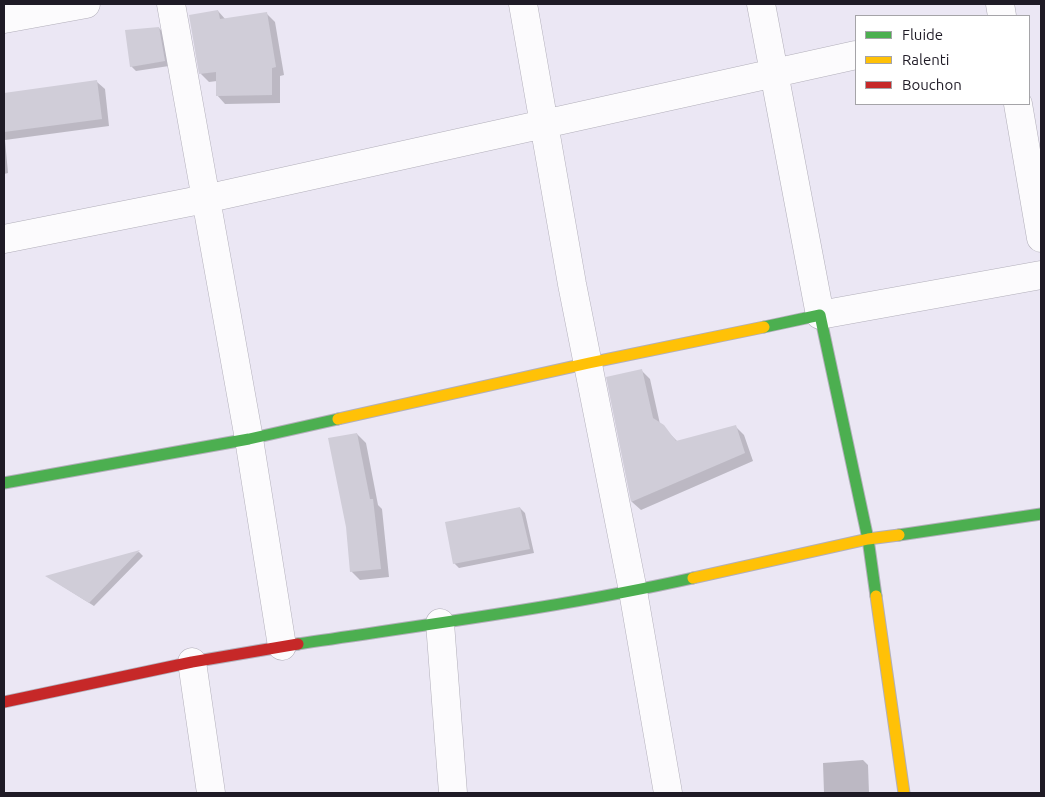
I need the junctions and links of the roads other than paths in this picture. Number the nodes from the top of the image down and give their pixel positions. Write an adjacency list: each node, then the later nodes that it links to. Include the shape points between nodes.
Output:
1 (86, 4): 5 (street)
2 (170, 4): 10 (street)
3 (523, 4): 9 (street)
4 (761, 4): 7 (street)
5 (4, 19)
6 (855, 55): 7 (street)
7 (774, 73): 9 (street); 14 (street)
8 (1018, 105): 11 (street)
9 (544, 124): 10 (street); 15 (street)
10 (205, 199): 12 (street); 16 (street)
11 (1041, 238)
12 (4, 239)
13 (1041, 275): 14 (street)
14 (820, 315): 15 (street); 19 (street)
15 (589, 363): 16 (street); 20 (street)
16 (249, 439): 17 (street); 22 (street)
17 (4, 483)
18 (1041, 514): 19 (street)
19 (868, 539): 20 (street); 28 (street)
20 (632, 591): 21 (street); 27 (street)
21 (440, 623): 22 (street); 26 (street)
22 (282, 646): 23 (street)
23 (192, 662): 24 (street); 25 (street)
24 (4, 702)
25 (211, 793)
26 (453, 793)
27 (668, 793)
28 (904, 793)

